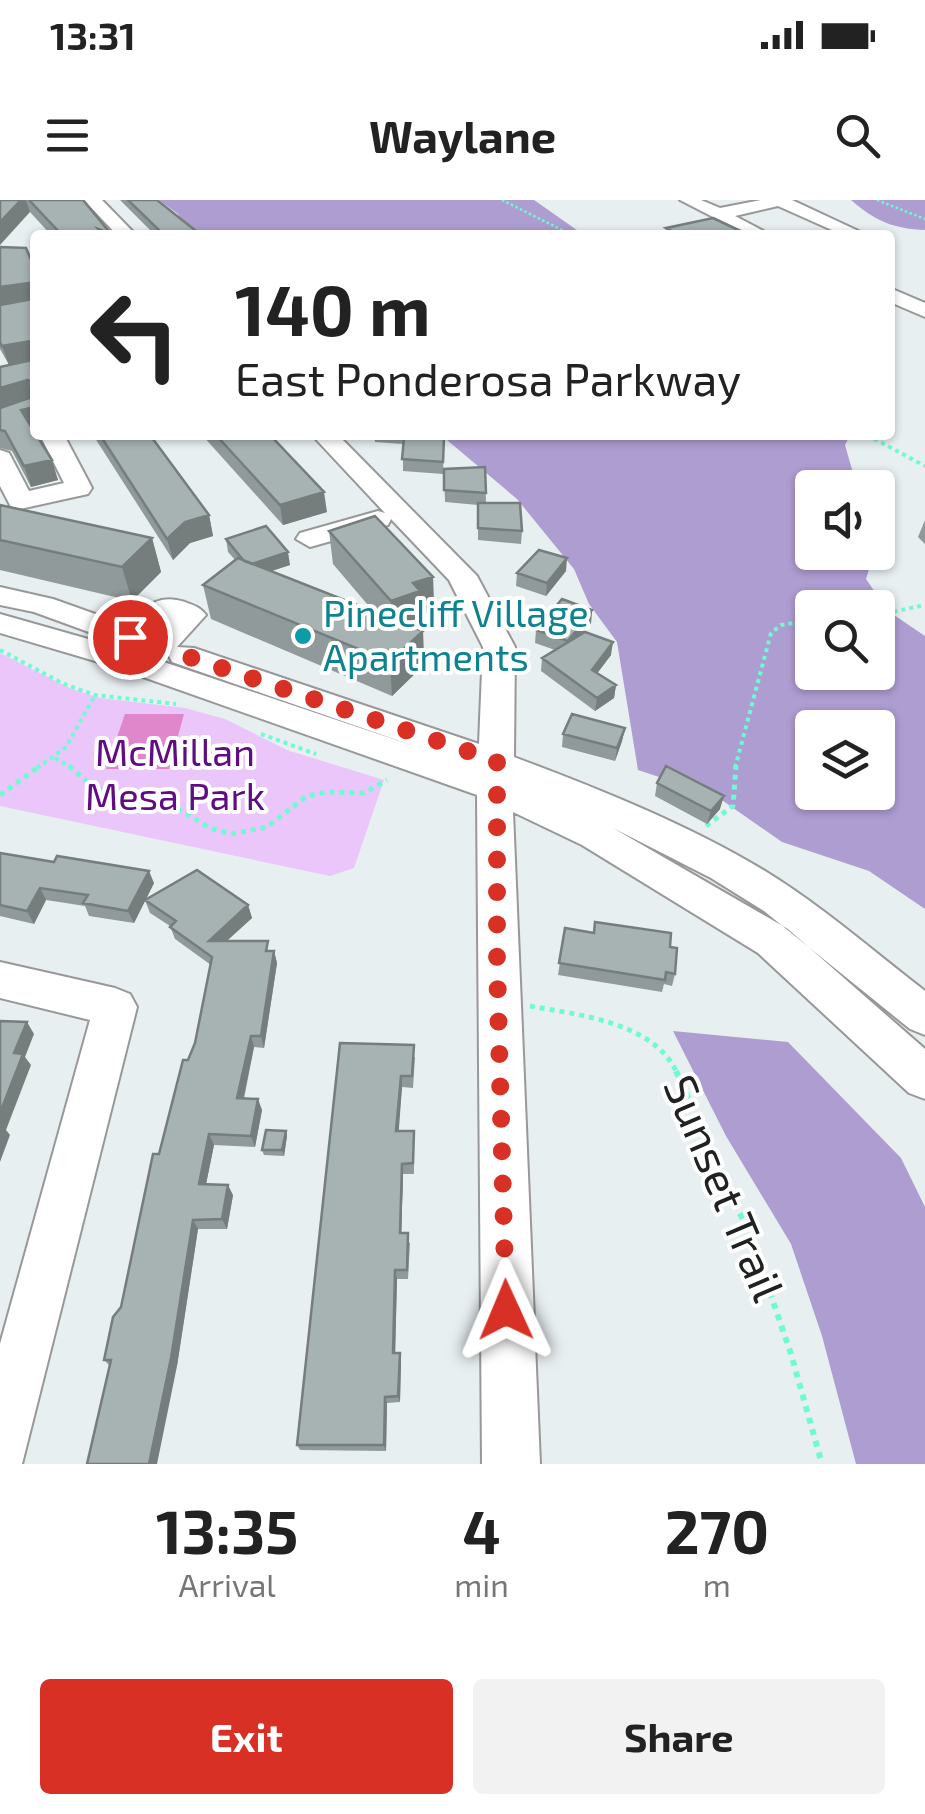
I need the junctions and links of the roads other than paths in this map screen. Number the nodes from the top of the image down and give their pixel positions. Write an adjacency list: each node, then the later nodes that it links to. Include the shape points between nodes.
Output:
1 (92, 200): 4 (street)
2 (688, 200): 3 (street)
3 (718, 214): 5 (street); 6 (street, via 780,201)
4 (122, 230)
5 (752, 230)
6 (847, 230)
7 (895, 296): 8 (street)
8 (921, 306)
9 (55, 440): 11 (street, via 79,488 20,501)
10 (329, 440): 12 (street)
11 (2, 469)
12 (400, 512): 13 (street); 17 (street, via 462,576 499,647)
13 (310, 539)
14 (0, 596): 16 (street, via 42,605)
15 (0, 623): 16 (street)
16 (137, 646): 17 (street)
17 (496, 774): 18 (street, via 739,920); 18 (street, via 680,844 739,875); 23 (street)
18 (797, 939): 20 (street); 21 (street)
19 (0, 980): 22 (street, via 115,1008)
20 (925, 1016)
21 (925, 1078)
22 (0, 1448)
23 (511, 1464)

